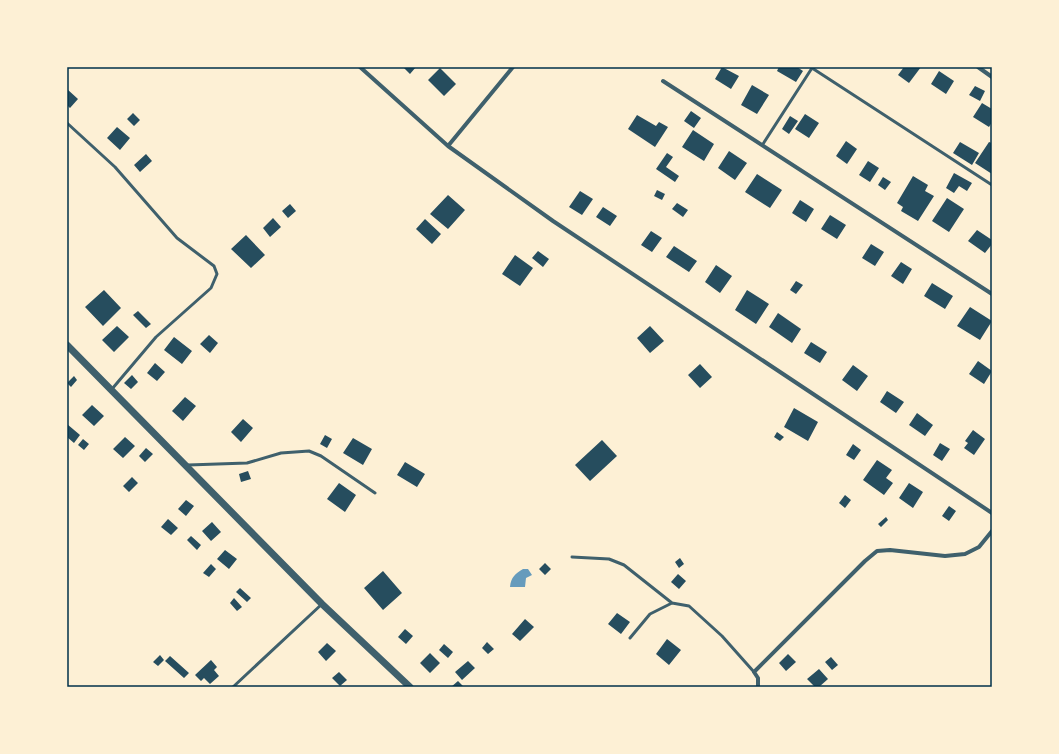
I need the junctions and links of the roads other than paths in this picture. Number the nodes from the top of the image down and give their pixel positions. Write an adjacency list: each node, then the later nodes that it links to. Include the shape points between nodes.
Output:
1 (360, 67): 9 (street)
2 (512, 67): 9 (street)
3 (978, 67): 5 (street)
4 (813, 68): 8 (lane); 10 (lane)
5 (992, 77)
6 (663, 81): 8 (street)
7 (67, 123): 13 (lane, via 114,167 177,238 214,266 217,274 211,288 156,337)
8 (763, 144): 11 (street)
9 (448, 146): 16 (street, via 553,221)
10 (992, 185)
11 (992, 294)
12 (67, 345): 13 (street)
13 (112, 389): 14 (street)
14 (186, 466): 15 (lane, via 247,463 281,453 309,451 321,456); 20 (street)
15 (375, 493)
16 (992, 514)
17 (992, 531): 22 (street, via 979,547 965,554 944,556 877,551)
18 (572, 557): 19 (lane, via 609,559 624,565)
19 (672, 603): 21 (lane, via 650,614); 22 (lane, via 689,606 702,616)
20 (322, 604): 23 (lane); 24 (street)
21 (630, 638)
22 (754, 672): 25 (street, via 758,678)
23 (233, 687)
24 (410, 687)
25 (758, 687)

